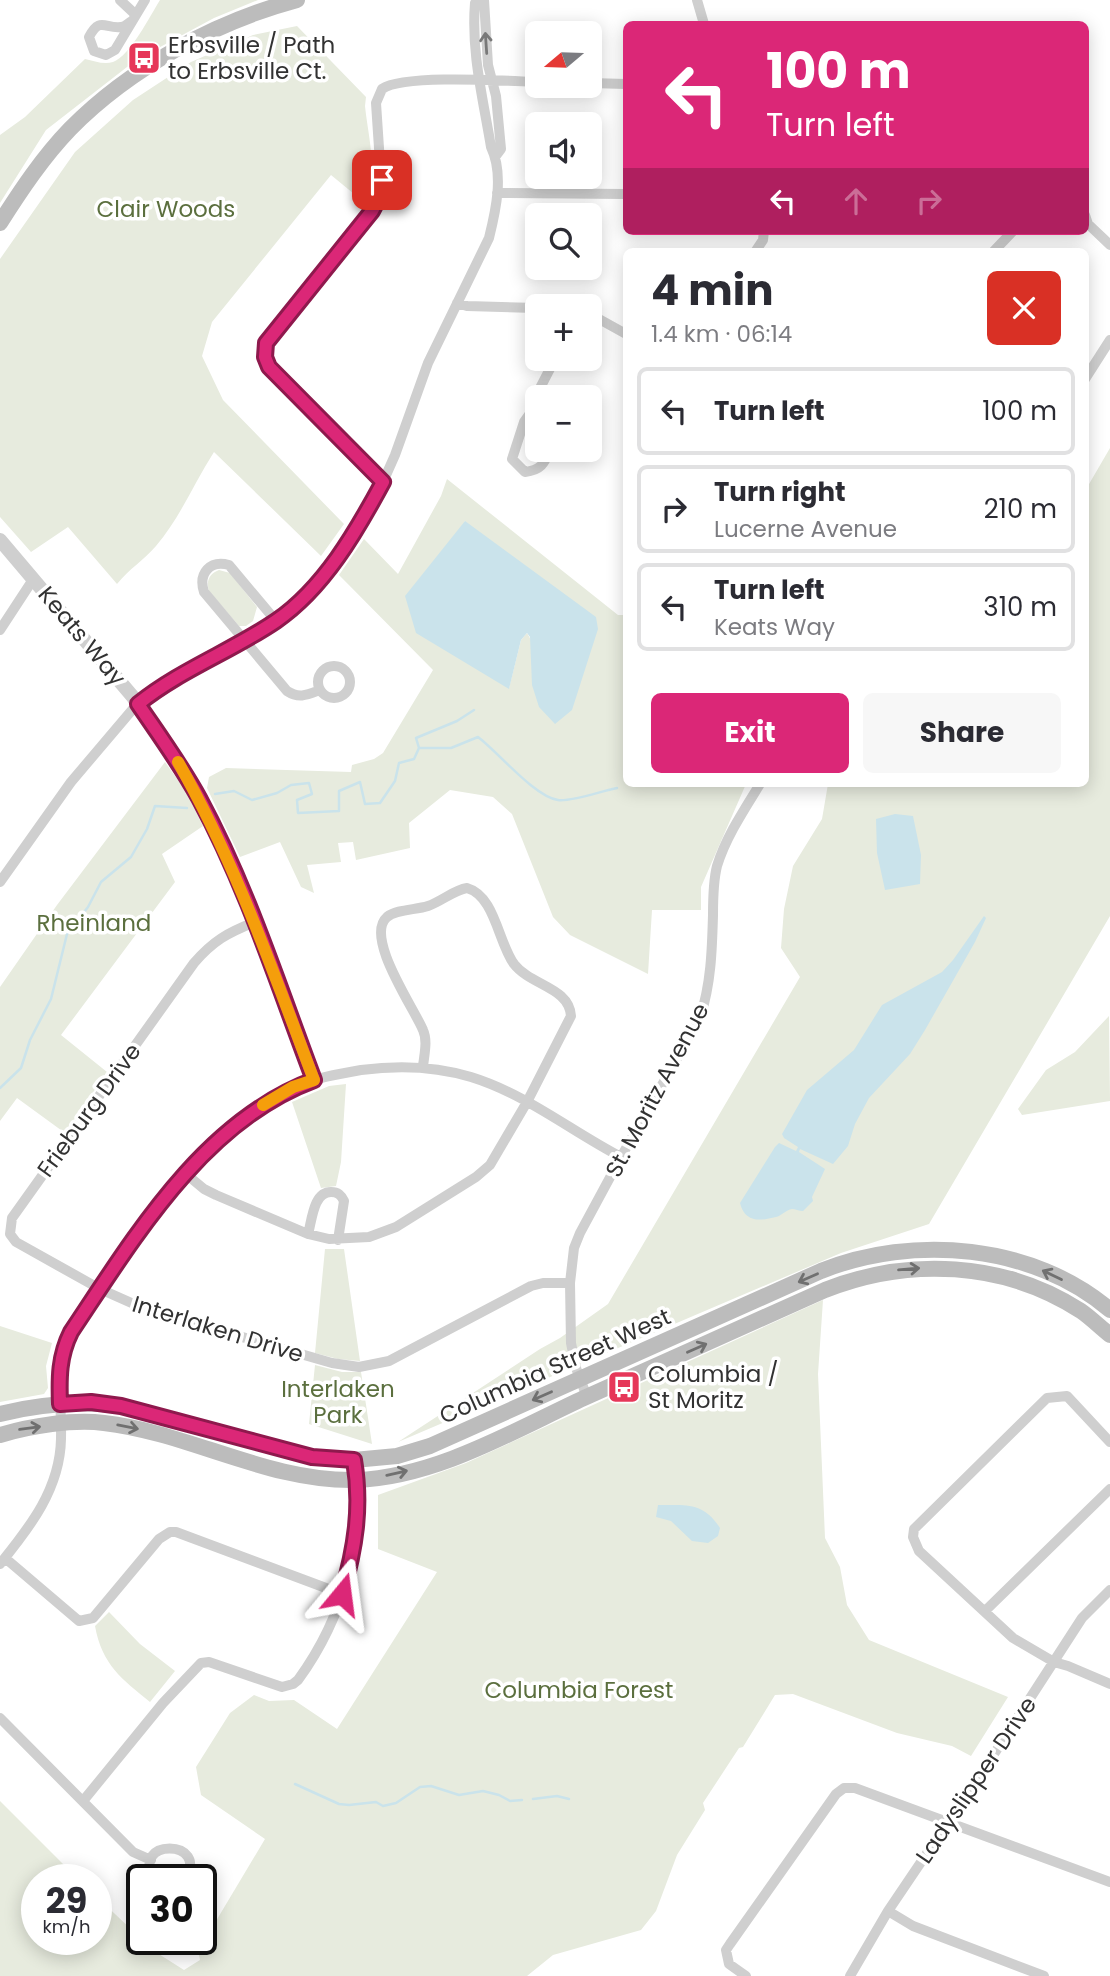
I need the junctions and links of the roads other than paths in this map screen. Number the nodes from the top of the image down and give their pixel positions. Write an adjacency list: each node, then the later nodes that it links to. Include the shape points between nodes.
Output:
1 (120, 0): 2 (street, via 134,18)
2 (145, 0)
3 (297, 0): 14 (main road, via 211,33 117,89 48,153)
4 (477, 0): 8 (street, via 472,34)
5 (484, 0): 8 (street, one-way to 5)
6 (696, 0): 7 (street)
7 (703, 21)
8 (486, 80): 9 (street); 12 (street); 27 (street, via 395,83 382,89 376,103 382,192 372,211 266,343 269,367)
9 (525, 82)
10 (602, 83): 11 (street)
11 (623, 84)
12 (498, 193): 13 (street); 19 (street, via 489,238)
13 (623, 194)
14 (0, 223)
15 (1089, 224): 17 (street)
16 (1009, 235): 18 (street)
17 (1110, 245)
18 (997, 248)
19 (457, 303): 20 (street); 27 (street, via 428,363)
20 (525, 308)
21 (602, 321): 22 (street)
22 (623, 332)
23 (1110, 340): 24 (street)
24 (1089, 373)
25 (525, 421): 26 (street, via 512,459 525,472 535,471)
26 (545, 462)
27 (383, 482): 30 (street, via 341,552 308,594)
28 (0, 540): 29 (street, Keats Way)
29 (34, 578): 31 (street); 34 (street, Keats Way)
30 (276, 621): 32 (street); 32 (street, via 229,565 213,564 203,575 204,592)
31 (0, 630)
32 (245, 639): 33 (street, via 294,696); 34 (street)
33 (320, 690)
34 (138, 704): 36 (street, via 71,782); 37 (street, Keats Way, via 198,797)
35 (758, 787): 41 (street, St. Moritz Avenue, via 728,838 717,867 711,971 700,1018)
36 (0, 882)
37 (255, 922): 39 (street, Keats Way); 46 (street, Frieburg Drive, via 221,936 194,964 12,1218 10,1234 16,1242)
38 (423, 1067): 39 (street, via 387,1066); 40 (street, via 470,1077); 40 (street, via 424,1031 399,986 381,942 381,927 392,914 426,907 467,888 486,900 518,970 564,997 570,1006 571,1016)
39 (314, 1080): 42 (street, via 268,1101 225,1132)
40 (527, 1102): 41 (street); 44 (street, via 496,1157 476,1177 387,1231)
41 (621, 1157): 45 (street, St. Moritz Avenue, via 580,1233)
42 (187, 1174): 43 (street, via 204,1189); 46 (street)
43 (308, 1234): 44 (street); 44 (street, via 318,1198 335,1193 344,1201)
44 (338, 1240)
45 (570, 1283): 46 (street, Interlaken Drive, via 531,1286 390,1362 359,1367 163,1315); 49 (street, St. Moritz Avenue, via 571,1343)
46 (100, 1289): 51 (street, via 64,1346 59,1365)
47 (1110, 1310): 49 (main road, Columbia Street West, one-way to 49, via 1036,1267 998,1257 921,1250 871,1256 846,1261)
48 (1110, 1335): 50 (main road, Columbia Street West, one-way to 48, via 825,1290 892,1270 943,1267 1001,1276 1081,1311)
49 (580, 1380): 50 (street, St. Moritz Avenue); 56 (main road, Columbia Street West, one-way to 56, via 430,1446 397,1456)
50 (587, 1397): 57 (main road, Columbia Street West, one-way to 50, via 456,1456)
51 (60, 1404): 52 (main road, Columbia Street West); 53 (street); 56 (main road, Columbia Street West, via 121,1406 312,1457)
52 (0, 1414)
53 (61, 1424): 54 (main road, Columbia Street West, one-way to 53); 57 (main road, Columbia Street West, one-way to 57, via 125,1426 268,1468); 59 (street, via 58,1463 44,1504)
54 (0, 1435)
55 (1110, 1442): 62 (street, via 1067,1396 1047,1398 914,1529 919,1551)
56 (354, 1460): 57 (street)
57 (357, 1480): 61 (street, via 355,1538)
58 (1110, 1489): 62 (street)
59 (3, 1561): 61 (street, via 79,1621 93,1618 159,1539 170,1532)
60 (1110, 1590): 63 (street, Ladyslipper Drive, via 1082,1618)
61 (342, 1594): 66 (street, via 327,1634 296,1682 282,1687 201,1663)
62 (985, 1611): 63 (street, via 1013,1638)
63 (1054, 1662): 64 (street); 67 (street, Ladyslipper Drive)
64 (1110, 1684)
65 (0, 1718): 66 (street)
66 (83, 1801): 68 (street, via 133,1852)
67 (948, 1823): 71 (street); 72 (street, Ladyslipper Drive); 73 (street, via 855,1788 839,1791 726,1950 729,1964)
68 (151, 1860): 69 (street); 70 (street, via 160,1849 171,1847 186,1855)
69 (150, 1864)
70 (188, 1864)
71 (1110, 1882)
72 (888, 1911): 74 (street, Ladyslipper Drive); 75 (street, via 913,1926)
73 (746, 1976)
74 (850, 1976)
75 (1044, 1976)

